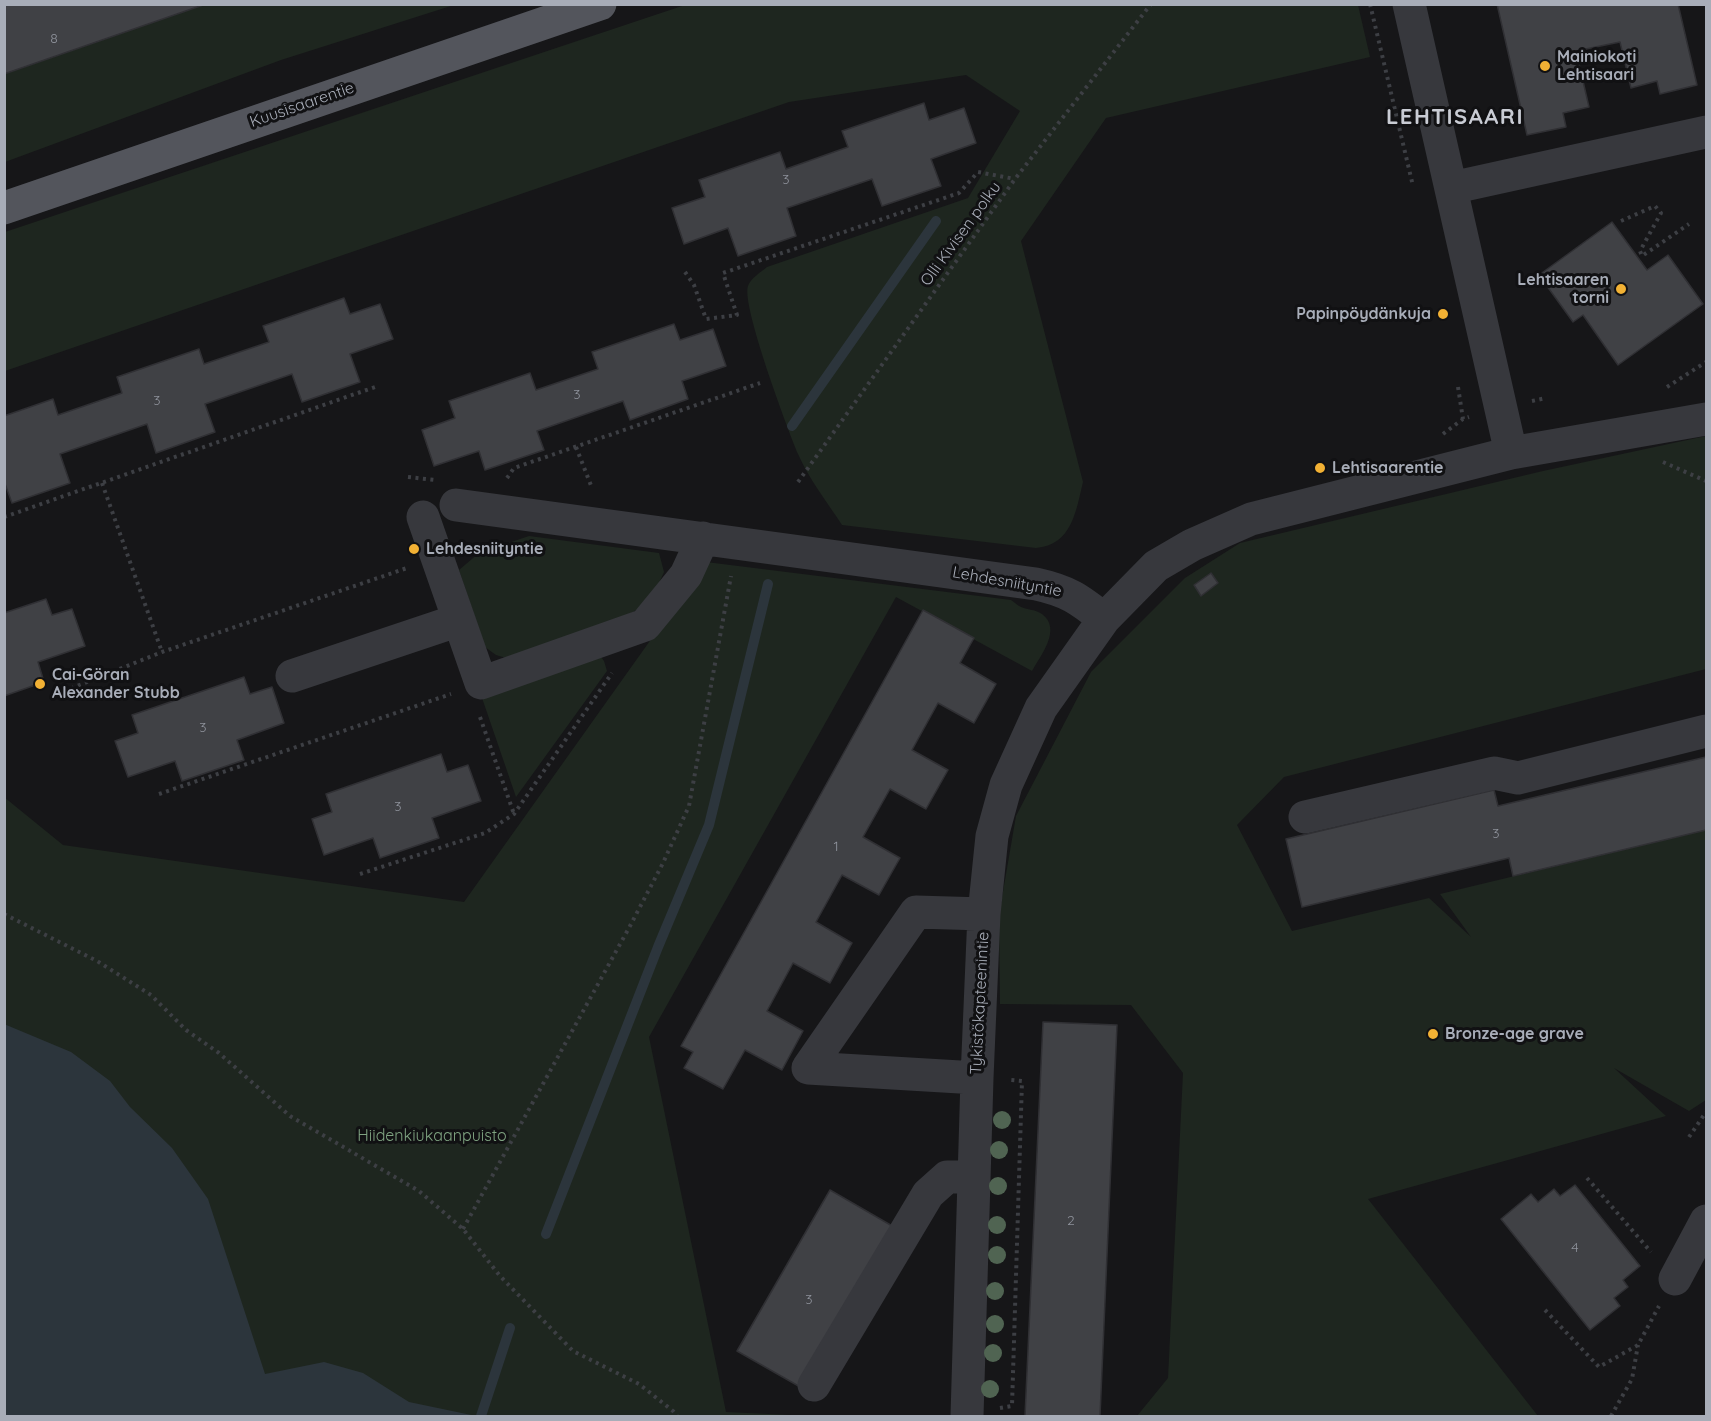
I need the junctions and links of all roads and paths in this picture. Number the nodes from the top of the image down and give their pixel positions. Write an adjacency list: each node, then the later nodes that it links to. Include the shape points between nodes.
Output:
1 (600, 4): 7 (main road, Kuusisaarentie)
2 (1151, 4): 5 (path, Olli Kivisen polku)
3 (1409, 4): 6 (street)
4 (1707, 132): 6 (street)
5 (1015, 179): 10 (path, via 978,172 959,193 723,273 737,315 706,319); 23 (path, Olli Kivisen polku)
6 (1451, 188): 16 (street)
7 (4, 207)
8 (1621, 221): 9 (path, via 1655,206 1661,213 1640,251 1642,256)
9 (1689, 224)
10 (685, 272)
11 (1707, 362): 14 (path)
12 (760, 383): 19 (path)
13 (375, 387): 24 (path)
14 (1667, 387)
15 (1546, 398): 16 (path)
16 (1501, 408): 18 (path, via 1463,419); 20 (street)
17 (1707, 419): 20 (street)
18 (1435, 437)
19 (576, 447): 25 (path); 27 (path, via 514,468 501,487)
20 (1511, 453): 33 (street, via 1251,519 1156,566)
21 (1658, 459): 22 (path)
22 (1707, 481)
23 (798, 482)
24 (102, 483): 28 (path); 35 (path)
25 (592, 489)
26 (456, 505): 27 (street, Lehdesniityntie)
27 (496, 510): 30 (street, Lehdesniityntie)
28 (4, 517)
29 (423, 517): 34 (street)
30 (703, 538): 31 (street, Lehdesniityntie); 38 (street, via 686,575 645,625)
31 (737, 543): 33 (street, Lehdesniityntie, via 1036,584 1071,594); 53 (path, via 689,806 630,926)
32 (414, 565): 35 (path)
33 (1104, 619): 46 (street, Tykistökapteenintie, via 1041,708 1006,785 992,836)
34 (459, 620): 37 (street); 38 (street)
35 (162, 652): 39 (path)
36 (612, 673): 42 (path)
37 (292, 676)
38 (475, 686): 41 (path); 42 (path)
39 (57, 694)
40 (1707, 731): 43 (street, via 1518,778 1494,773)
41 (159, 794)
42 (514, 814): 44 (path, via 485,832)
43 (1305, 818)
44 (360, 874)
45 (4, 914): 53 (path, via 97,961 151,995 186,1030 219,1053 290,1116 419,1191)
46 (984, 914): 47 (street, Tykistökapteenintie); 47 (street, via 916,912 808,1068)
47 (977, 1078): 50 (street, Tykistökapteenintie); 58 (path, via 1022,1081 1012,1406)
48 (1707, 1112): 49 (path)
49 (1689, 1137)
50 (973, 1177): 57 (street, via 947,1177 928,1194); 58 (street, Tykistökapteenintie)
51 (1587, 1178): 54 (path)
52 (1707, 1221): 54 (street)
53 (463, 1229): 59 (path, via 500,1276 573,1352 639,1384)
54 (1675, 1279): 56 (path)
55 (1545, 1310): 56 (path, via 1599,1367)
56 (1638, 1345): 60 (path, via 1632,1379)
57 (814, 1385)
58 (967, 1414)
59 (677, 1416)
60 (1611, 1416)

